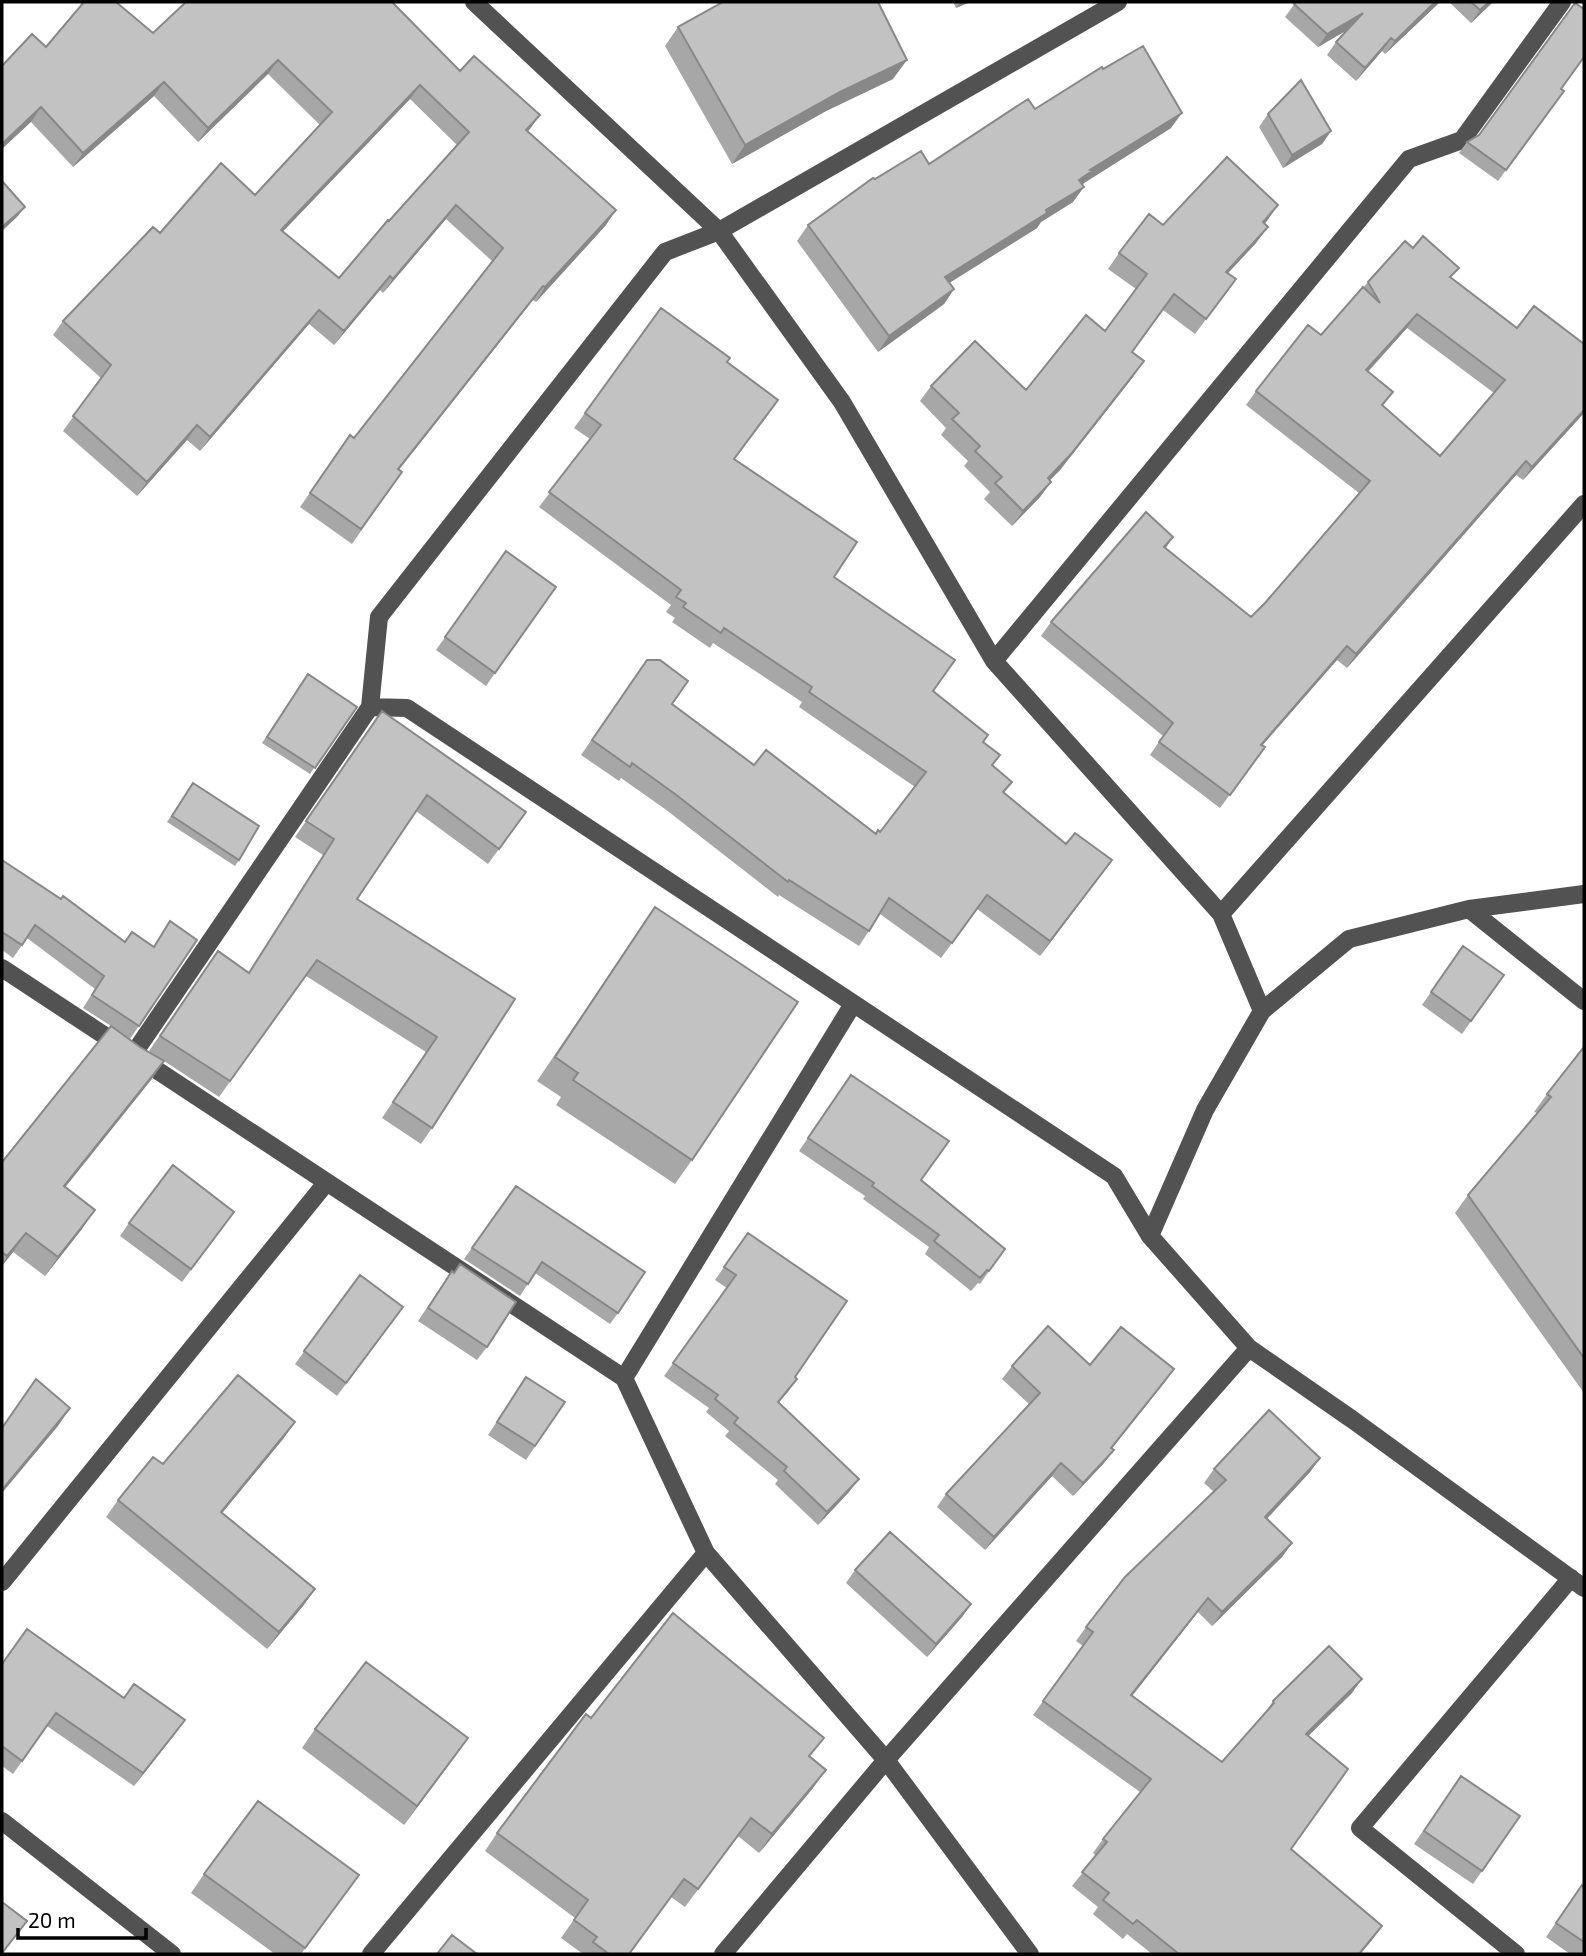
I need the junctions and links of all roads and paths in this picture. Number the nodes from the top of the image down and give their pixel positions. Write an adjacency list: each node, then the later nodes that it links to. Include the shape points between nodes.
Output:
1 (1118, 2): 4 (street)
2 (1562, 2): 6 (street, via 1462,140 1409,159)
3 (477, 4): 4 (street)
4 (719, 232): 6 (street, via 842,402); 7 (street, via 665,252 379,617)
5 (1584, 505): 10 (street)
6 (995, 661): 10 (street)
7 (370, 707): 13 (street, via 407,708); 15 (street)
8 (1584, 894): 9 (street)
9 (1469, 909): 12 (street); 14 (street, via 1349,939)
10 (1221, 914): 14 (street)
11 (2, 968): 15 (street)
12 (1584, 1002)
13 (853, 1004): 17 (street, via 1114,1176); 19 (street)
14 (1262, 1011): 17 (street, via 1205,1110)
15 (132, 1056): 16 (street)
16 (326, 1183): 19 (street); 21 (street)
17 (1150, 1236): 18 (street)
18 (1249, 1349): 22 (street); 23 (street)
19 (624, 1378): 20 (street)
20 (706, 1553): 23 (street); 26 (street)
21 (2, 1582)
22 (1578, 1583): 29 (street, via 1360,1828)
23 (886, 1760): 27 (street); 28 (street)
24 (2, 1821): 25 (street)
25 (172, 1954)
26 (371, 1954)
27 (723, 1954)
28 (1030, 1954)
29 (1516, 1954)

